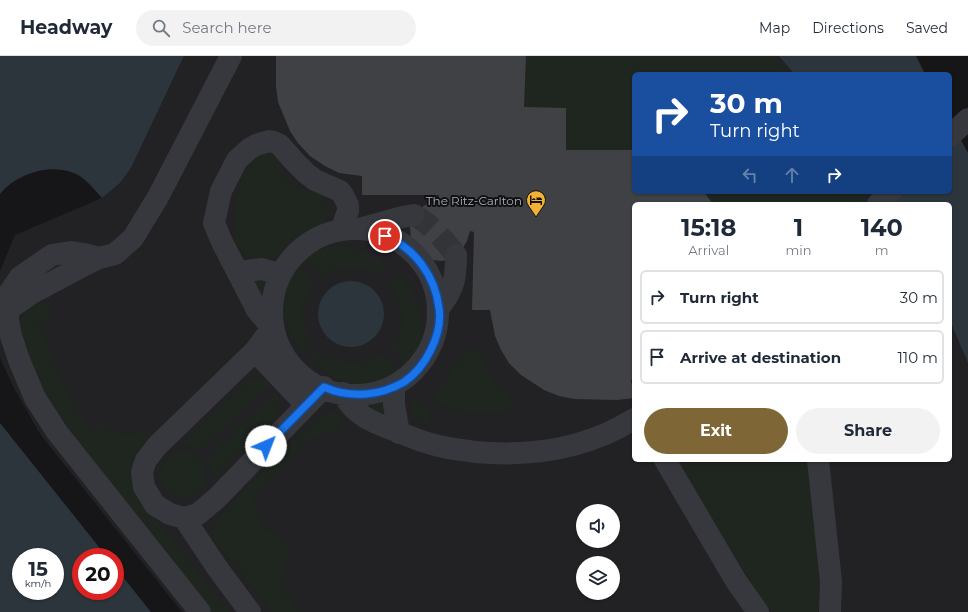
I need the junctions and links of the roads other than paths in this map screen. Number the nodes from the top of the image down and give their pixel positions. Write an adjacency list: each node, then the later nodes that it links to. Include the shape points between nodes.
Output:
1 (231, 56): 7 (lane, via 158,197 133,238 115,254)
2 (889, 194): 3 (lane)
3 (880, 202)
4 (414, 215): 5 (lane)
5 (350, 229): 8 (lane, via 346,200 340,191 311,177 278,143 269,141 256,145 238,160 221,191 214,223); 9 (lane, via 314,238 292,254); 10 (lane, via 372,232 393,239 413,253 428,273)
6 (456, 255): 10 (lane, via 455,280 450,295)
7 (99, 258): 11 (lane, via 32,293); 11 (lane, via 71,252 52,256 20,277 9,294)
8 (238, 272): 9 (lane, via 262,269); 12 (lane, via 257,310)
9 (279, 274): 12 (lane, via 271,300)
10 (440, 308): 14 (lane, via 437,332 428,356 412,376)
11 (9, 309): 22 (lane, via 11,336 39,404 57,432)
12 (272, 328): 13 (lane); 15 (lane, via 276,341 296,368)
13 (255, 351): 16 (lane); 21 (lane, via 157,446 146,460 142,472 144,487 155,505 170,514)
14 (394, 387): 15 (lane, via 369,394); 18 (lane)
15 (334, 390): 16 (lane); 18 (lane, via 362,416)
16 (306, 405): 21 (lane, via 217,498 198,514)
17 (632, 420): 18 (lane, via 584,442 527,454 492,453 439,446)
18 (399, 432)
19 (666, 462): 24 (lane, via 736,581)
20 (818, 462): 25 (lane, via 831,582)
21 (184, 518): 23 (lane)
22 (200, 612)
23 (250, 612)
24 (758, 612)
25 (830, 612)

